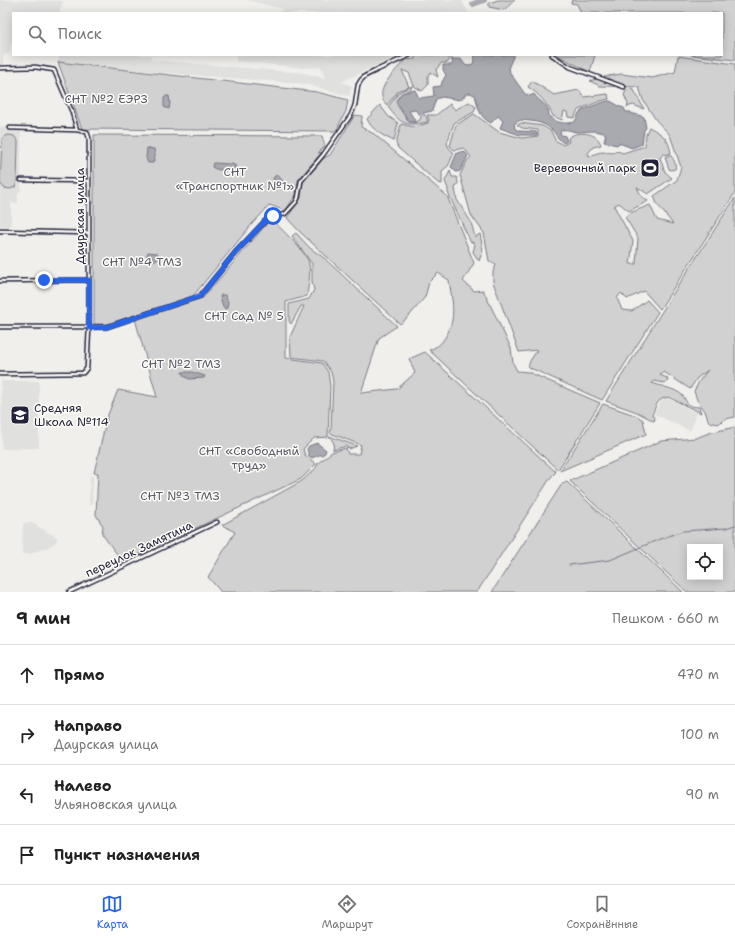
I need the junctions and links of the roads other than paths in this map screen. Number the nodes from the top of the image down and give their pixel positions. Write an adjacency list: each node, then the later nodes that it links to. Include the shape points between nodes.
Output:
1 (408, 56): 14 (street, via 361,80 351,115 301,181 296,202 285,214 268,218 200,296 107,327)
2 (554, 56): 4 (street, via 570,67)
3 (0, 68): 6 (street, via 29,67 54,70)
4 (624, 87)
5 (10, 128): 6 (street)
6 (77, 130): 8 (street, Даурская улица, via 88,132)
7 (21, 180): 8 (street)
8 (89, 181): 10 (street, Даурская улица)
9 (0, 231): 10 (street)
10 (89, 233): 12 (street, Даурская улица)
11 (0, 280): 12 (street)
12 (89, 280): 14 (street, Даурская улица)
13 (0, 327): 14 (street)
14 (89, 328): 15 (street, Даурская улица, via 86,371 83,374)
15 (0, 374)
16 (217, 522): 17 (street, переулок Замятина)
17 (69, 592)

